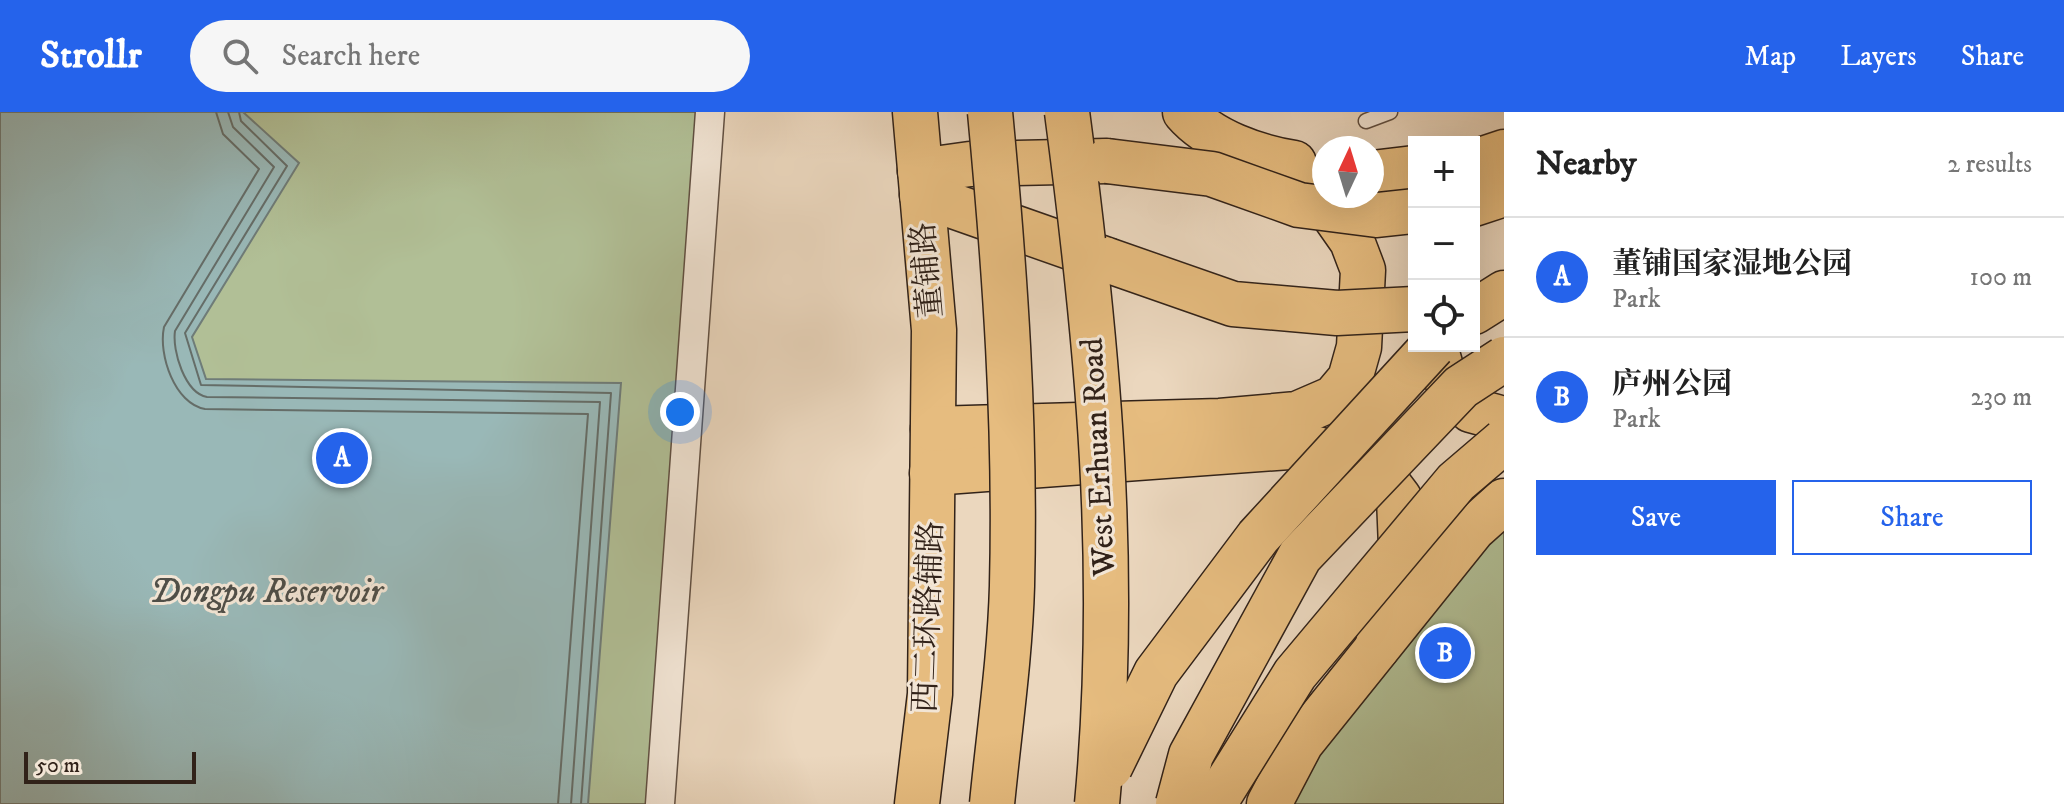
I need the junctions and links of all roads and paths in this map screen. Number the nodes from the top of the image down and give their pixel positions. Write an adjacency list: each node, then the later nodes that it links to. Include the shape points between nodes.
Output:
1 (710, 112): 26 (street)
2 (915, 112): 12 (highway, 董铺路)
3 (990, 112): 28 (highway, bridge, via 1006,274 1012,529 1012,588)
4 (1067, 112): 29 (highway, West Erhuan Road, bridge, via 1088,269 1106,490 1104,724)
5 (1185, 112): 8 (highway, via 1197,126)
6 (1390, 112): 7 (lane)
7 (1366, 121)
8 (1264, 158): 9 (highway); 21 (highway, via 1317,191 1352,241 1363,270 1359,347 1350,379 1334,398 1297,414 1220,421)
9 (1312, 166)
10 (1408, 169): 11 (highway)
11 (1384, 172)
12 (921, 183): 15 (highway, bridge, via 970,164 1107,161 1212,174 1299,205 1377,215); 16 (highway, bridge, via 1107,260 1233,304 1337,313); 21 (highway, 董铺路, via 934,330)
13 (1504, 194): 14 (highway)
14 (1480, 202)
15 (1408, 212)
16 (1408, 309)
17 (1428, 352): 29 (highway, bridge, via 1258,537 1156,673)
18 (1436, 352): 20 (highway, via 1443,374 1471,410)
19 (1504, 359): 30 (highway, bridge, via 1461,387 1300,556 1191,755)
20 (1504, 419)
21 (933, 429): 23 (highway, 西二环路辅路)
22 (1504, 441): 31 (highway, bridge, via 1456,482 1295,674)
23 (932, 473): 25 (highway, via 1303,446 1371,461 1399,498 1401,547); 27 (highway, 西二环路辅路, via 930,694)
24 (1504, 501): 25 (highway, via 1473,529)
25 (1377, 648): 32 (highway, via 1301,743)
26 (660, 804)
27 (917, 804)
28 (992, 804)
29 (1094, 804)
30 (1178, 804)
31 (1214, 804)
32 (1269, 804)

